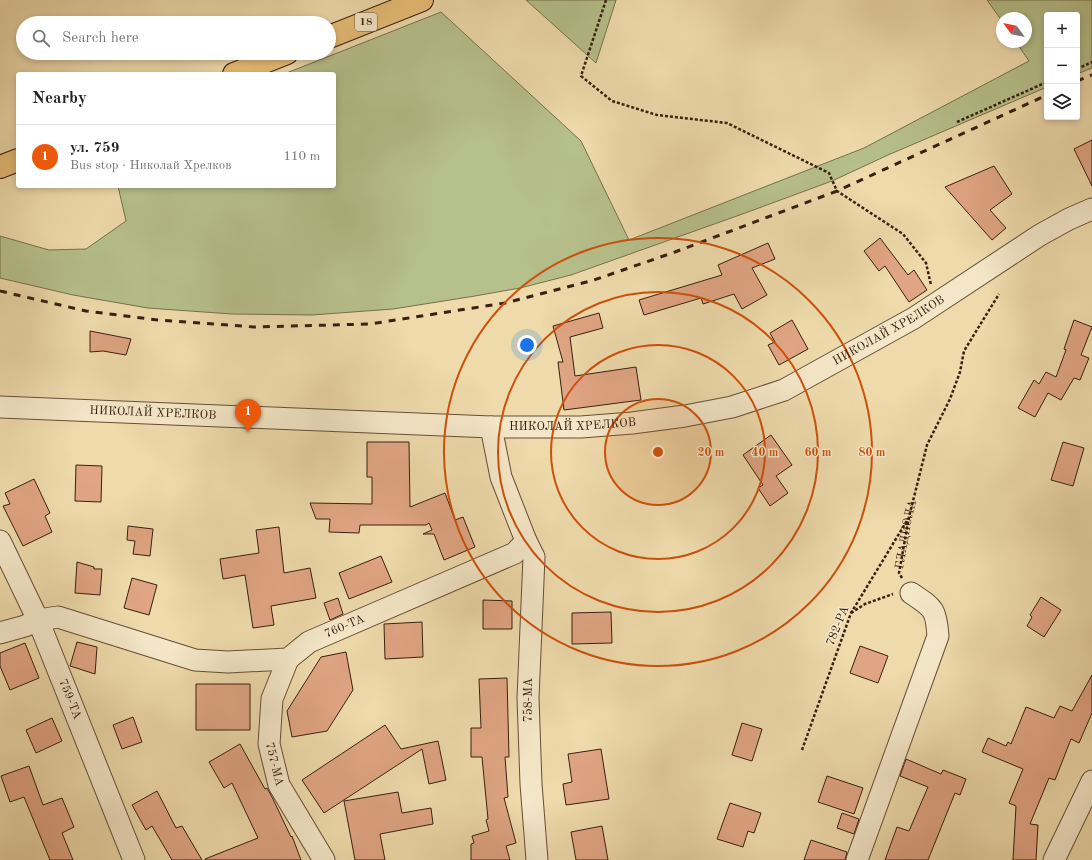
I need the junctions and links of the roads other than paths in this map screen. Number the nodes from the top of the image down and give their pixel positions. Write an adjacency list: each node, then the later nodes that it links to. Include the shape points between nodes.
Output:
1 (422, 0): 2 (highway, 18)
2 (336, 34)
3 (269, 60): 4 (highway)
4 (239, 72)
5 (16, 161): 6 (highway)
6 (0, 167)
7 (1092, 209): 9 (street, НИКОЛАЙ ХРЕЛКОВ, via 1040,235 914,318 784,390 732,407 632,423 581,427)
8 (0, 408): 9 (street, НИКОЛАЙ ХРЕЛКОВ)
9 (491, 427): 11 (street, via 501,477)
10 (0, 541): 13 (street, 759-ТА)
11 (526, 541): 15 (street, 760-ТА, via 515,553 309,642); 19 (street, 758-МА, via 534,557 528,698)
12 (910, 593): 20 (street, via 930,606 937,619 938,636)
13 (38, 620): 14 (street); 15 (street, via 58,616 195,660 228,662); 17 (street, 759-ТА)
14 (0, 633)
15 (288, 658): 18 (street, 757-МА, via 272,699 270,744 279,785)
16 (1092, 781): 21 (street)
17 (134, 860)
18 (324, 860)
19 (537, 860)
20 (857, 860)
21 (1054, 860)

